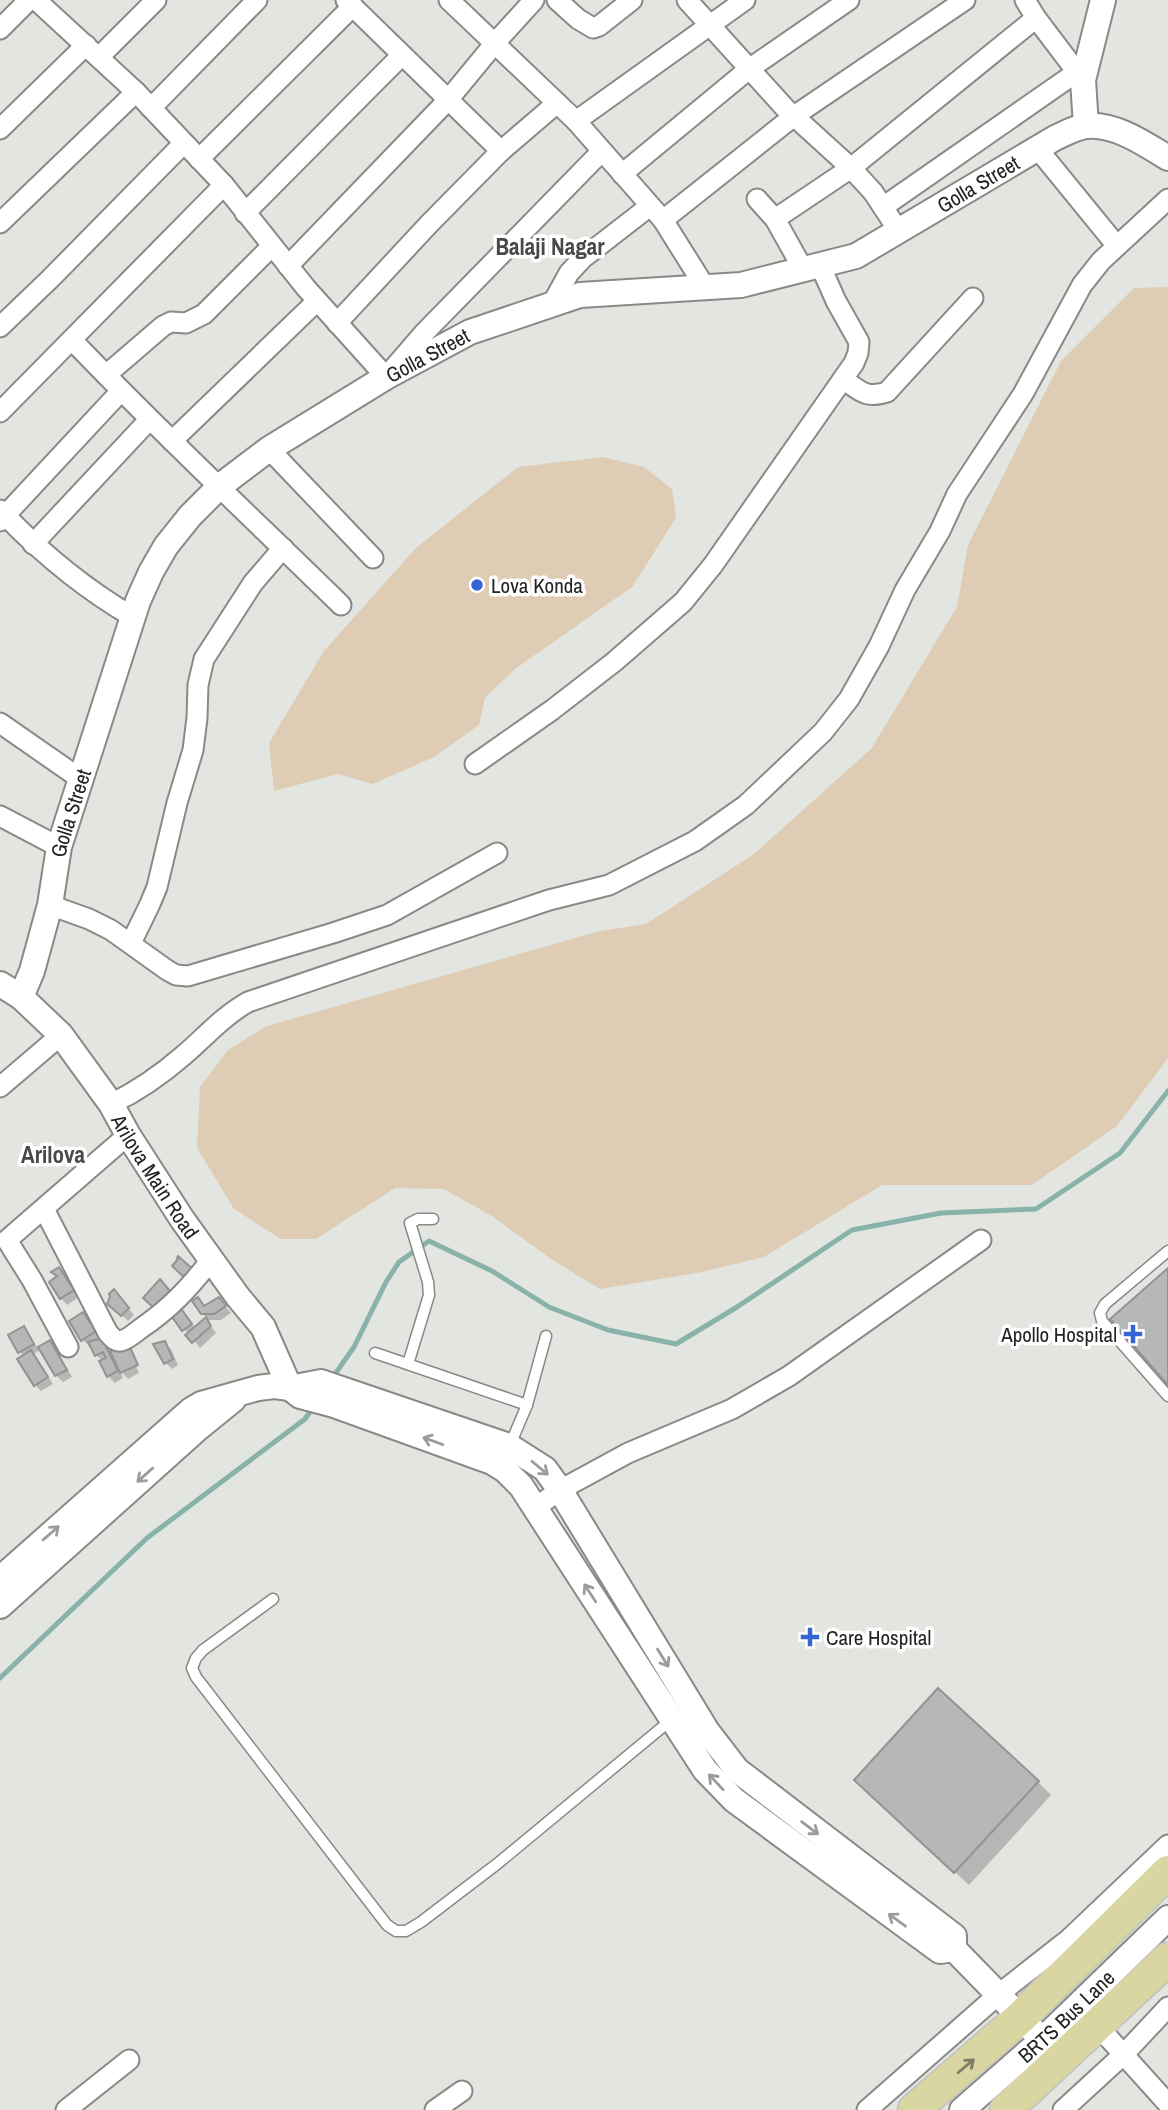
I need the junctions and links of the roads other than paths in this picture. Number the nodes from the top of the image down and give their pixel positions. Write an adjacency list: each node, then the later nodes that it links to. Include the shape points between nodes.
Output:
1 (29, 0): 18 (street)
2 (156, 0): 20 (street)
3 (257, 0): 27 (street)
4 (449, 0): 19 (street)
5 (534, 0): 19 (street)
6 (557, 0): 7 (street, via 593,28)
7 (632, 0)
8 (687, 0): 17 (street)
9 (745, 0): 17 (street)
10 (849, 0): 22 (street)
11 (965, 0): 28 (street)
12 (1025, 0): 16 (street)
13 (1103, 0): 23 (street)
14 (349, 3): 21 (street); 37 (street)
15 (49, 4): 20 (street)
16 (1036, 18): 23 (street); 38 (street)
17 (709, 26): 22 (street); 29 (street)
18 (0, 29)
19 (495, 43): 25 (street); 26 (street)
20 (92, 51): 24 (street); 31 (street)
21 (402, 55): 25 (street); 44 (street)
22 (749, 69): 28 (street); 39 (street)
23 (1080, 76): 30 (street); 43 (street)
24 (136, 93): 27 (street); 47 (street)
25 (448, 100): 34 (street); 51 (street)
26 (557, 103): 29 (street); 34 (street)
27 (151, 108): 32 (street)
28 (794, 116): 38 (street); 45 (street)
29 (576, 121): 35 (street)
30 (1086, 126): 33 (street, Golla Street); 36 (street, via 1116,130)
31 (0, 129)
32 (184, 143): 37 (street); 58 (street)
33 (1037, 148): 48 (street, Golla Street); 50 (street)
34 (501, 151): 57 (street)
35 (602, 151): 39 (street); 61 (street)
36 (1168, 158)
37 (199, 159): 40 (street)
38 (851, 168): 43 (street); 46 (street)
39 (622, 174): 45 (street)
40 (224, 186): 44 (street); 59 (street)
41 (757, 199): 46 (street)
42 (1168, 199): 50 (street)
43 (883, 207): 48 (street)
44 (245, 213): 49 (street)
45 (656, 213): 53 (street); 56 (street, via 583,258)
46 (775, 219): 52 (street)
47 (0, 223)
48 (898, 230): 52 (street, Golla Street, via 856,256)
49 (272, 246): 51 (street); 60 (street, via 204,314 186,323 163,326)
50 (1117, 246): 86 (street, via 1082,285 1023,394 957,494 849,698 823,732 746,804 695,841 609,885 537,904 248,1002 157,1078)
51 (288, 266): 55 (street)
52 (811, 267): 53 (street, Golla Street, via 741,285); 62 (street, via 859,342)
53 (705, 287): 56 (street, Golla Street, via 580,295)
54 (973, 298): 62 (street, via 887,391 874,396)
55 (317, 301): 57 (street); 66 (street)
56 (552, 304): 61 (street, Golla Street, via 470,332)
57 (337, 323): 61 (street)
58 (0, 327)
59 (72, 340): 60 (street); 64 (street)
60 (106, 375): 63 (street)
61 (386, 377): 67 (street, Golla Street)
62 (843, 379): 76 (street, via 683,602 614,662)
63 (121, 391): 65 (street); 69 (street)
64 (0, 412)
65 (149, 420): 66 (street); 70 (street)
66 (172, 441): 68 (street)
67 (269, 449): 68 (street, Golla Street); 72 (street)
68 (220, 486): 71 (street); 74 (street, Golla Street, via 166,546)
69 (2, 515): 70 (street)
70 (33, 544): 74 (street, via 100,598)
71 (283, 548): 73 (street); 82 (street, via 253,583 204,659 193,750 157,887)
72 (373, 558)
73 (341, 605)
74 (133, 617): 77 (street, Golla Street)
75 (0, 723): 77 (street)
76 (475, 764)
77 (82, 780): 79 (street, Golla Street)
78 (0, 816): 79 (street)
79 (59, 847): 81 (street, Golla Street)
80 (497, 853): 82 (street, via 387,915 201,973 176,975)
81 (50, 905): 82 (street, via 89,919); 83 (street, Golla Street, via 32,971)
82 (131, 943)
83 (5, 987): 84 (street, Arilova Main Road)
84 (61, 1035): 85 (street); 86 (street, Arilova Main Road)
85 (0, 1087)
86 (111, 1104): 87 (street, Arilova Main Road)
87 (128, 1135): 88 (street); 93 (street, Arilova Main Road)
88 (44, 1209): 91 (street); 93 (street, via 113,1339 129,1337 164,1313)
89 (432, 1219): 97 (lane, via 410,1223 429,1295)
90 (981, 1240): 103 (street, via 789,1376 732,1409 628,1453)
91 (4, 1243): 95 (street, via 32,1280)
92 (1168, 1251): 100 (lane, via 1100,1313 1102,1321)
93 (212, 1259): 98 (street, Arilova Main Road)
94 (546, 1336): 101 (lane)
95 (68, 1347)
96 (375, 1353): 97 (lane)
97 (408, 1364): 101 (lane)
98 (317, 1392): 99 (street, via 274,1386); 102 (street); 104 (street, one-way to 98, via 521,1486 492,1462)
99 (240, 1394): 105 (street, one-way to 99, via 191,1410); 107 (street, one-way to 107)
100 (1168, 1396)
101 (527, 1405): 102 (lane)
102 (509, 1446): 103 (street, one-way to 103, via 545,1469)
103 (560, 1490): 104 (street); 112 (street, one-way to 112, via 707,1731 737,1770 954,1936)
104 (535, 1508): 108 (street, one-way to 104)
105 (0, 1578)
106 (273, 1599): 108 (lane, via 203,1650 192,1668 396,1931 421,1922 475,1881)
107 (0, 1606)
108 (672, 1719): 112 (street, one-way to 108, via 940,1951 734,1800 705,1770)
109 (1168, 1845): 114 (street, via 1069,1939)
110 (1168, 1872): 116 (main road)
111 (1168, 1918): 118 (street, BRTS Bus Lane)
112 (954, 1949): 114 (street)
113 (1168, 1959): 117 (main road)
114 (999, 1994): 116 (street); 125 (street)
115 (1168, 2007): 119 (street)
116 (1021, 2017): 118 (street); 126 (main road, one-way to 116)
117 (1096, 2024): 118 (main road); 119 (street)
118 (1052, 2049): 127 (street, BRTS Bus Lane); 128 (main road)
119 (1124, 2054): 122 (street); 129 (street)
120 (130, 2060): 123 (street)
121 (462, 2091): 124 (street)
122 (1168, 2104)
123 (66, 2110)
124 (435, 2110)
125 (867, 2110)
126 (914, 2110)
127 (962, 2110)
128 (1006, 2110)
129 (1063, 2110)

